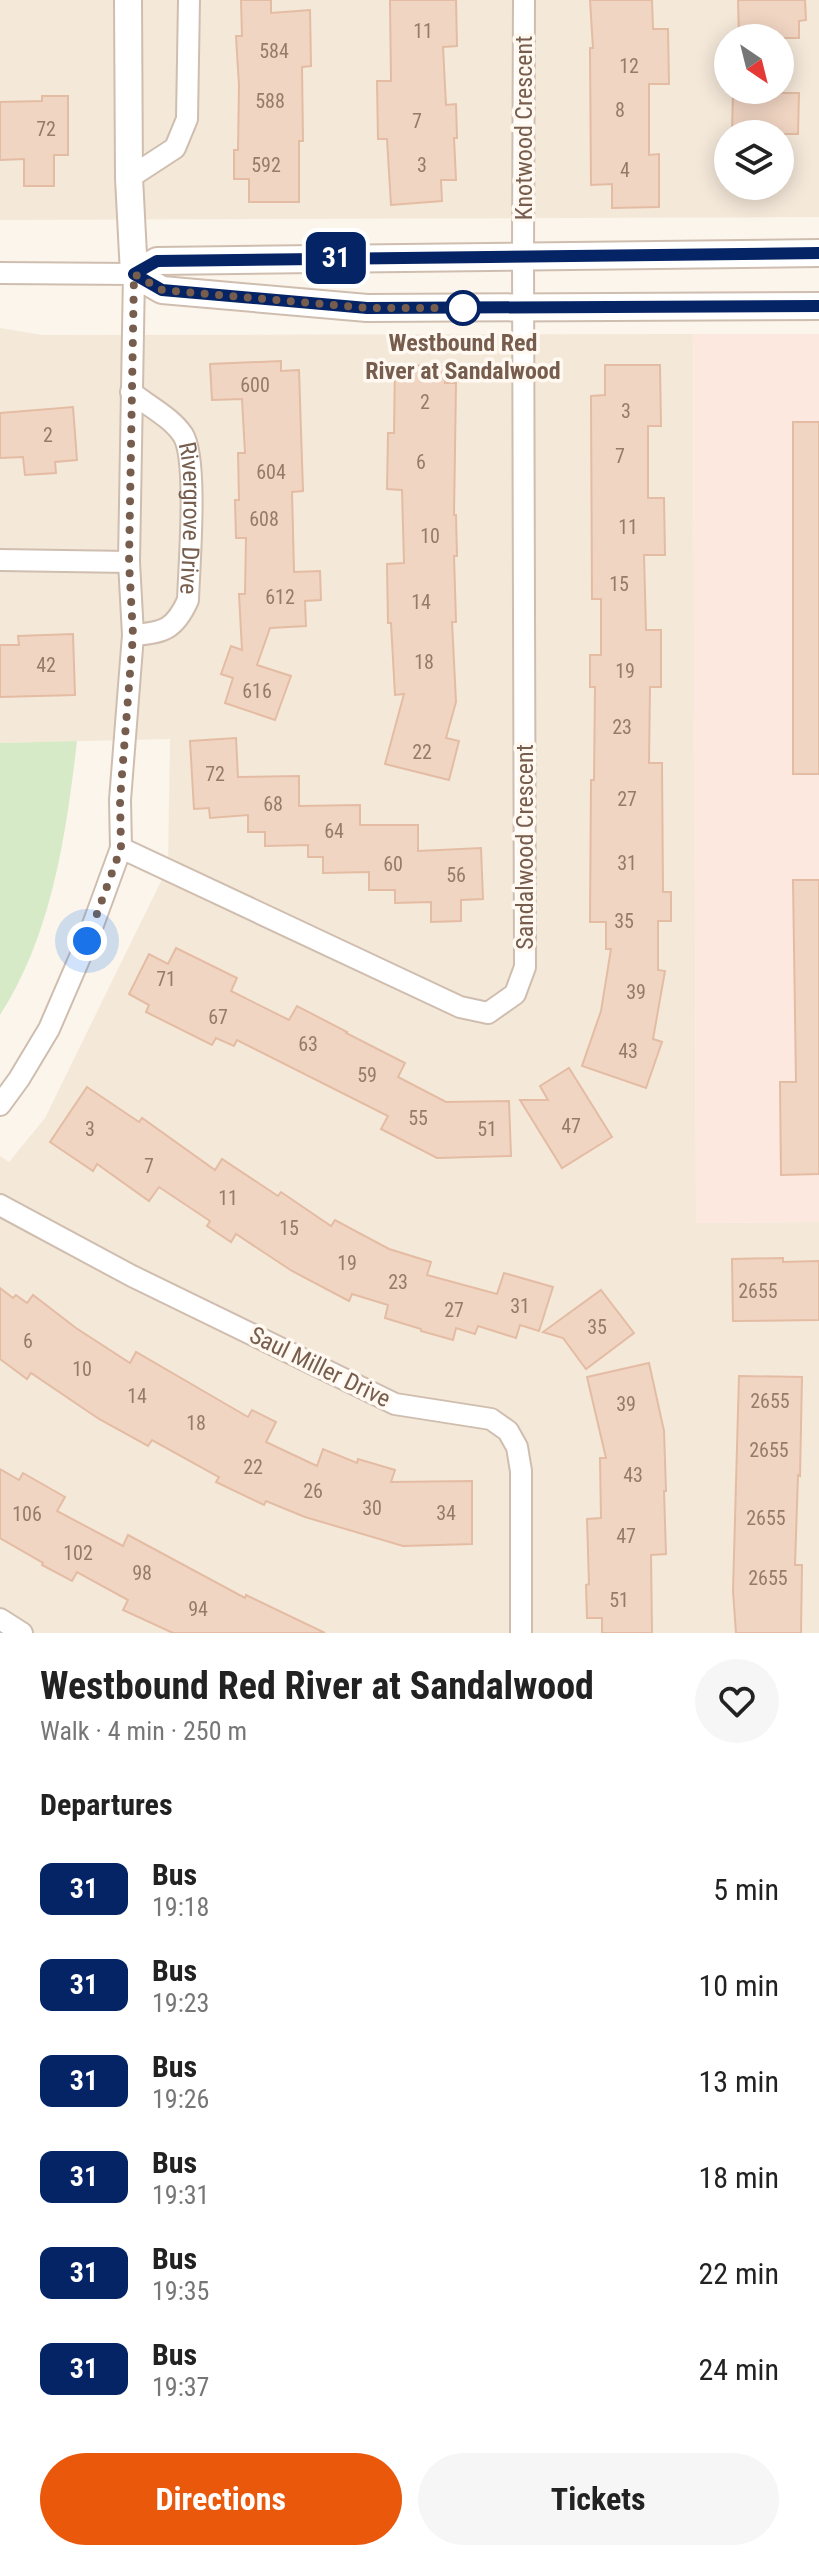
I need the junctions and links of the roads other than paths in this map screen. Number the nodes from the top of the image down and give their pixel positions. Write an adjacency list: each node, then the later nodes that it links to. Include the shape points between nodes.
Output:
1 (128, 0): 4 (street)
2 (189, 0): 4 (street, via 187,119 175,148)
3 (524, 0): 6 (street, Knotwood Crescent)
4 (129, 178): 8 (street)
5 (819, 253): 6 (street)
6 (523, 255): 8 (street, via 157,261); 10 (street, Knotwood Crescent)
7 (0, 273): 8 (street)
8 (134, 274): 10 (street, via 172,291 367,308); 11 (street)
9 (819, 306): 10 (street)
10 (524, 309): 15 (street, Sandalwood Crescent, via 525,967 515,994 488,1013 460,1007)
11 (131, 392): 13 (street); 14 (street, Rivergrove Drive, via 172,422 185,438 191,465 188,600 169,628)
12 (6, 558): 13 (street)
13 (129, 562): 14 (street)
14 (133, 635): 15 (street)
15 (121, 848): 16 (street, via 49,1029)
16 (0, 1105)
17 (0, 1205): 20 (street, Saul Miller Drive, via 132,1276 395,1404 491,1419 508,1431 521,1471)
18 (0, 1619): 19 (street)
19 (22, 1633)
20 (521, 1633)

